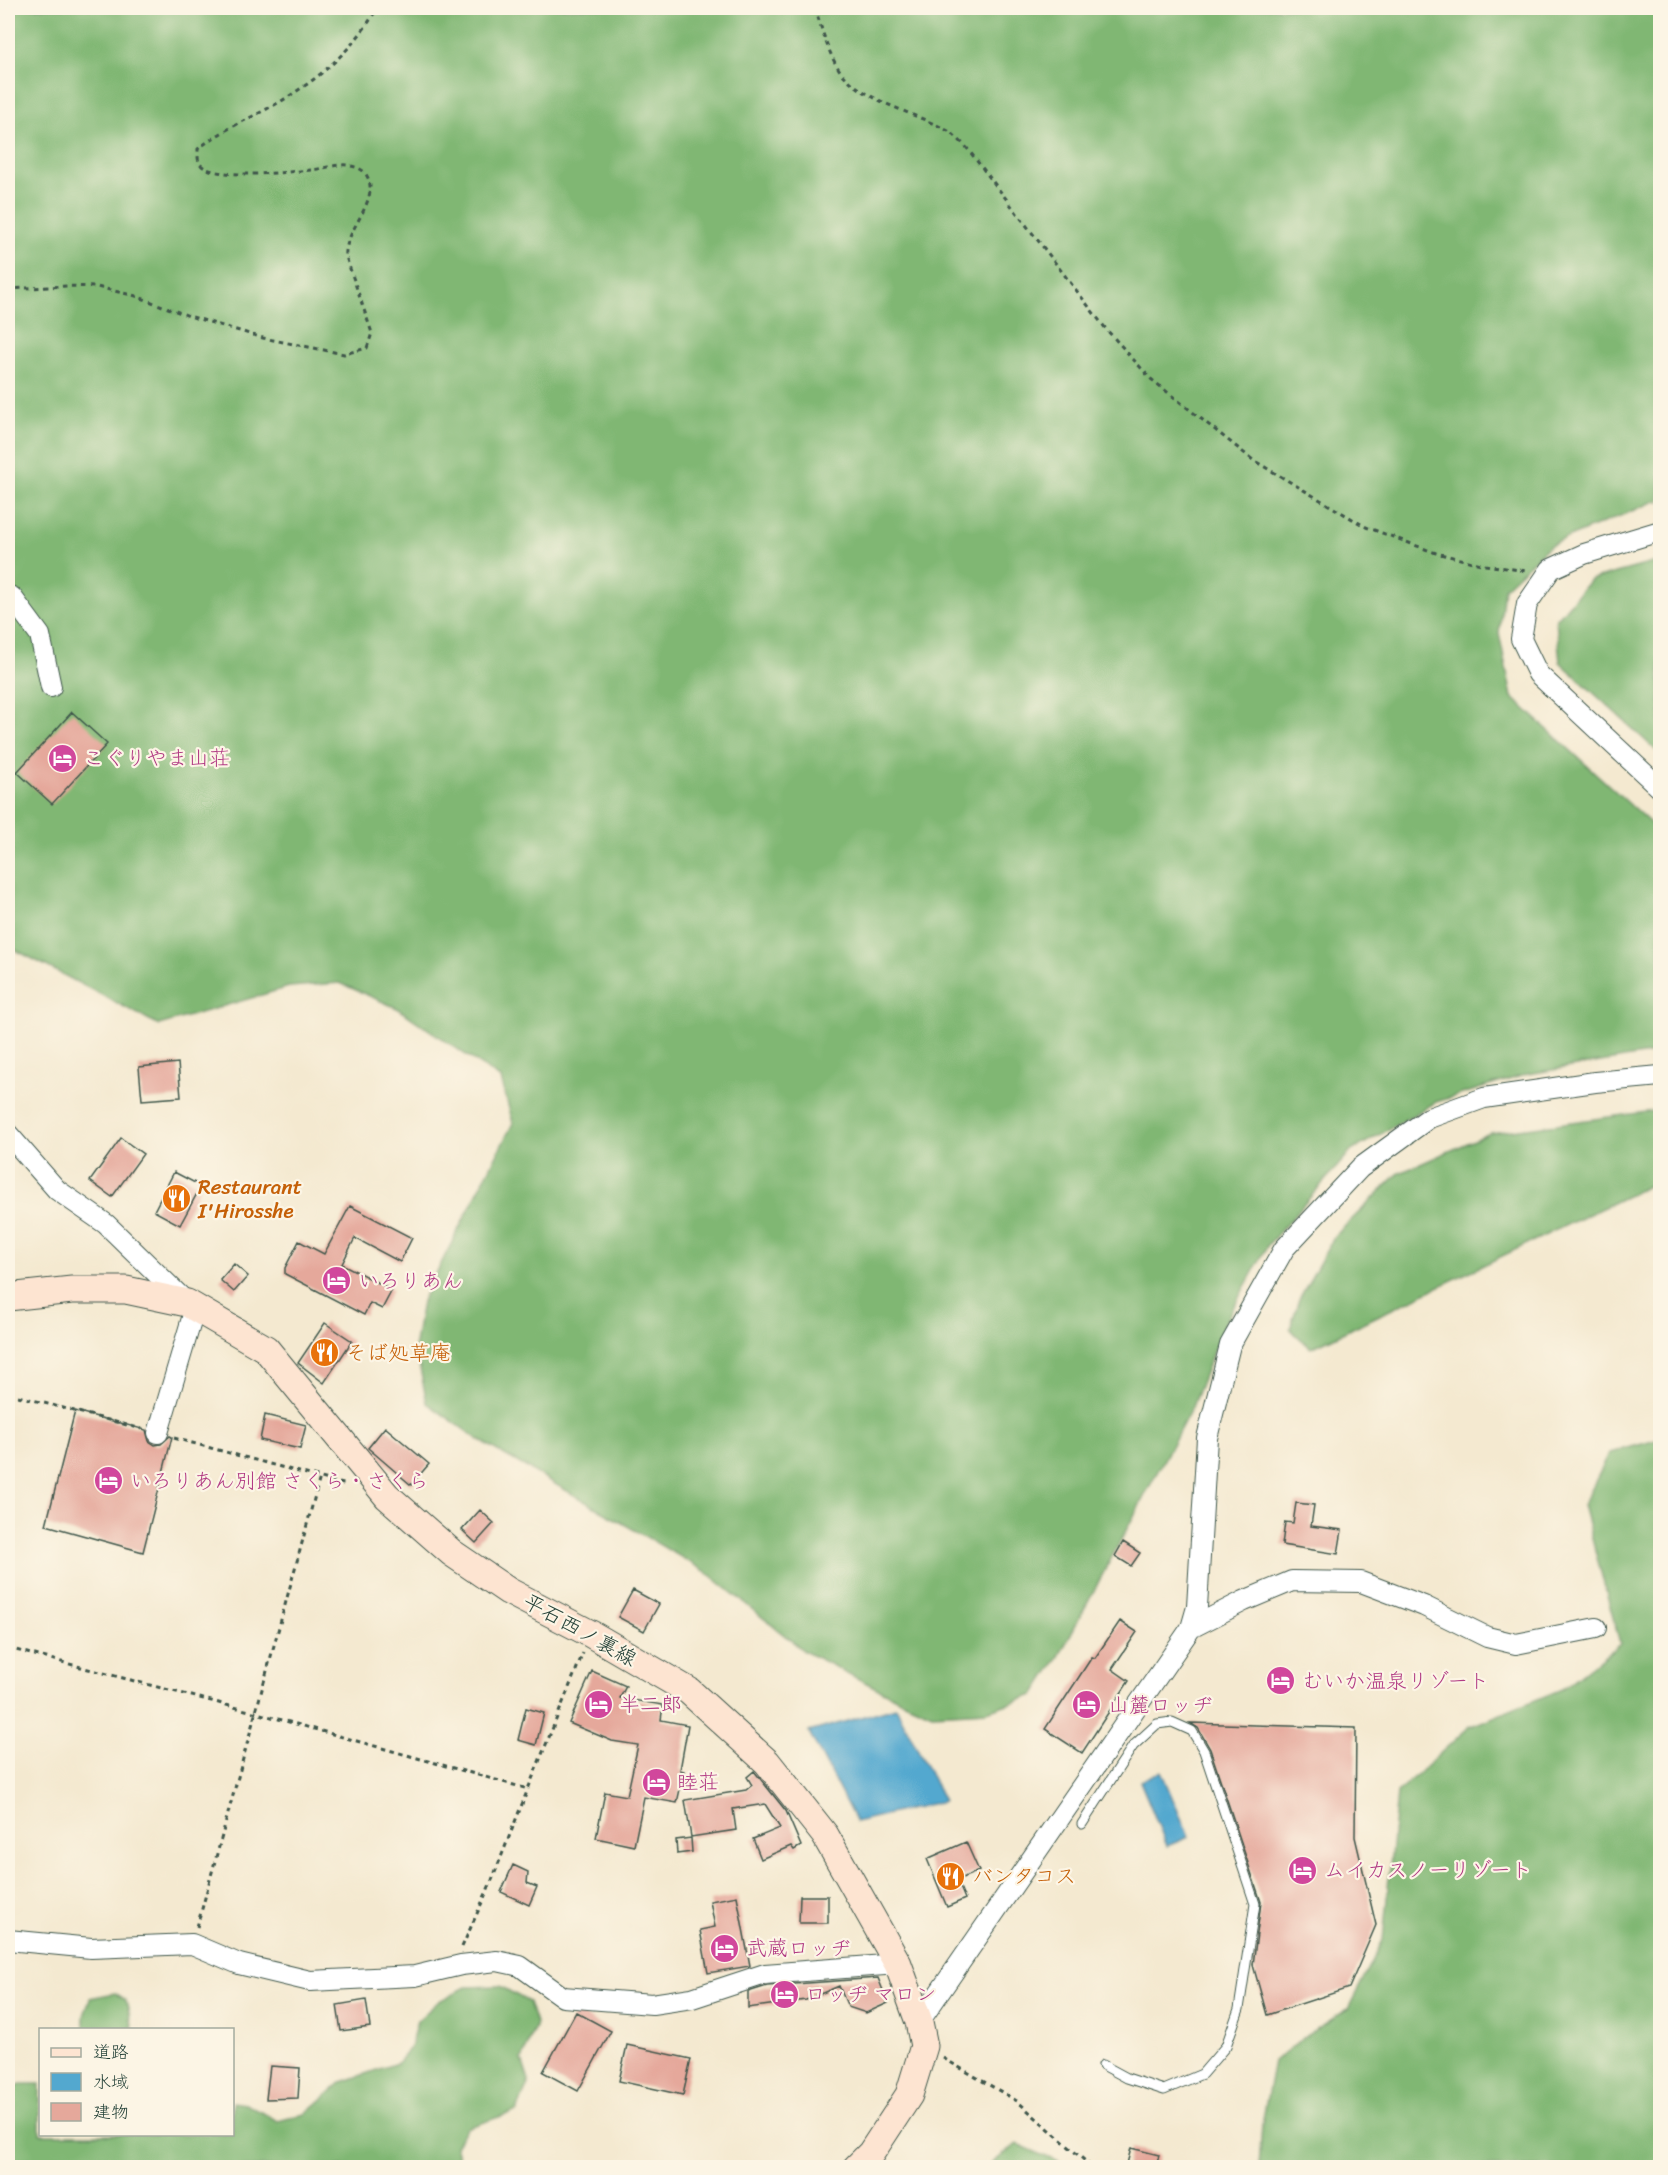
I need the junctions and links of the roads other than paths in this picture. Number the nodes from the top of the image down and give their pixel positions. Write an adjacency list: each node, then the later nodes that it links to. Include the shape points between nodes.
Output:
1 (1660, 531): 4 (street, via 1584,554 1551,569 1527,604 1521,639 1538,674)
2 (8, 596): 3 (street, via 40,635)
3 (51, 687)
4 (1660, 788)
5 (1660, 1076): 10 (street, via 1484,1098 1429,1118 1360,1168 1284,1249 1230,1345 1207,1438 1197,1607)
6 (8, 1134): 8 (street, via 57,1190 106,1224)
7 (8, 1297): 8 (main road, 平石西ノ裏線, via 72,1290 126,1290)
8 (191, 1306): 9 (street); 14 (main road, 平石西ノ裏線, via 266,1349 387,1496 452,1553 508,1591 689,1691 767,1762 825,1835)
9 (158, 1433)
10 (1191, 1628): 11 (street, via 1292,1581 1361,1582 1424,1606 1487,1637 1516,1644); 15 (street)
11 (1596, 1628)
12 (1082, 1824): 16 (lane, via 1132,1746 1156,1724 1172,1722 1182,1726 1192,1731 1204,1751 1255,1904 1239,2009 1226,2046 1202,2074 1164,2090)
13 (8, 1940): 14 (street, via 91,1948 192,1944 240,1964 310,1981 415,1976 497,1961 520,1966 563,1997 652,2004 692,1998 765,1974)
14 (898, 1964): 15 (main road, 平石西ノ裏線)
15 (921, 2034): 17 (main road, via 909,2095 871,2153)
16 (1103, 2065)
17 (856, 2168)

